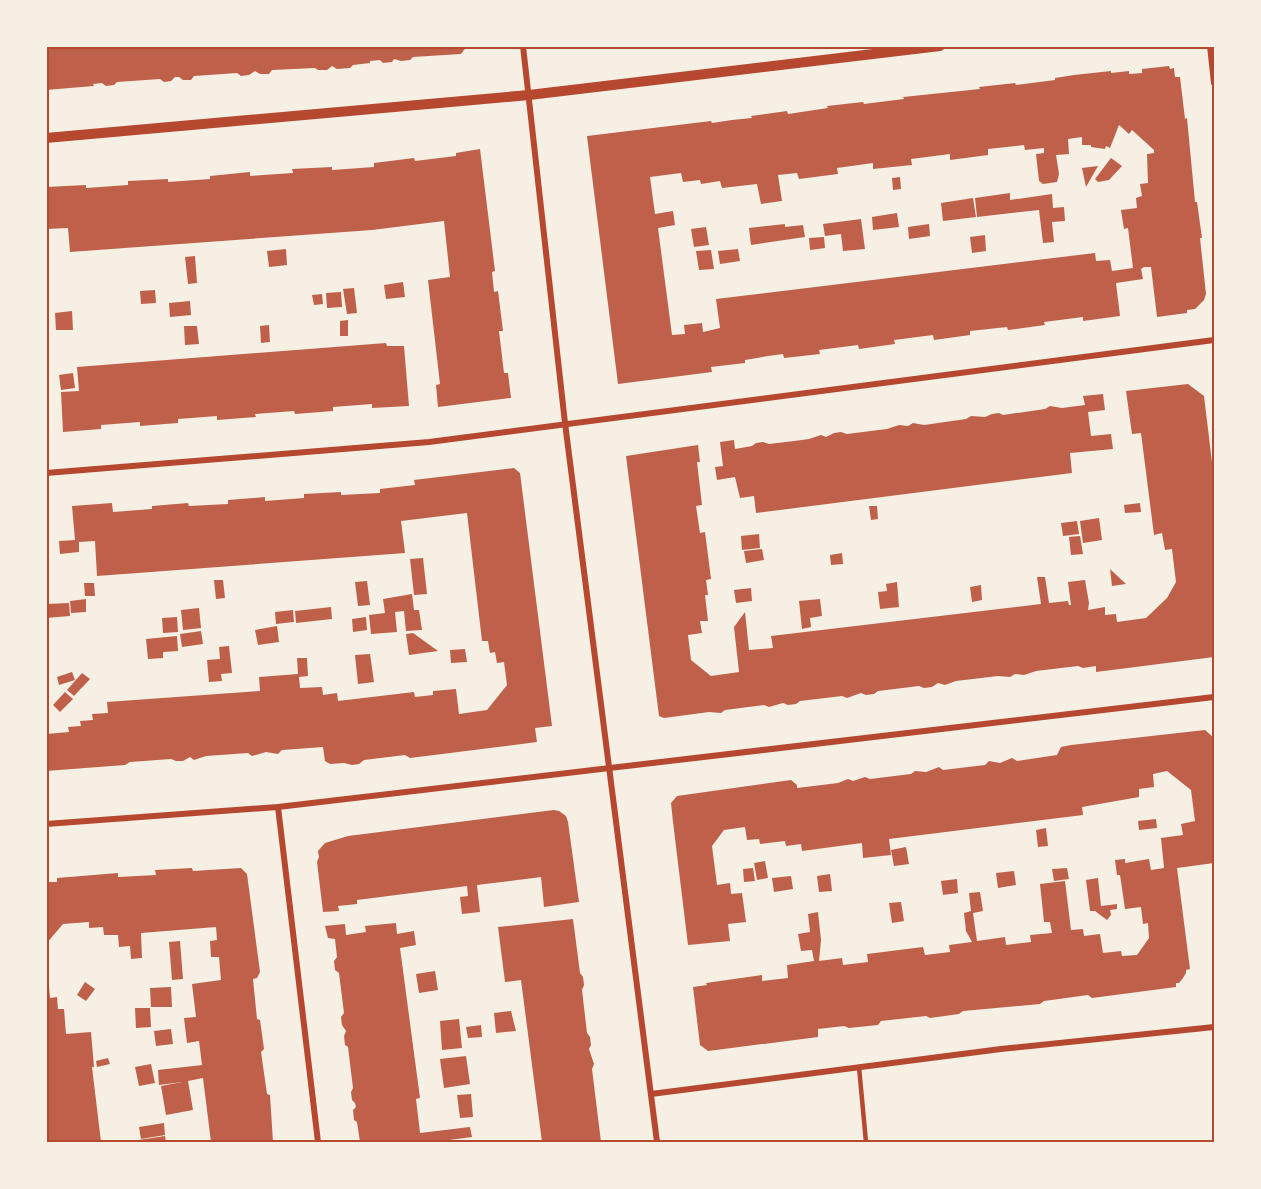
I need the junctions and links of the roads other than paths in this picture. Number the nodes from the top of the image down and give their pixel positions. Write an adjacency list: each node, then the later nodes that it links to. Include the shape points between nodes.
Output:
1 (523, 46): 5 (street)
2 (940, 46): 5 (street)
3 (1210, 46): 4 (street)
4 (1215, 83)
5 (529, 95): 6 (street); 8 (street)
6 (46, 138)
7 (1215, 340): 8 (street)
8 (565, 423): 9 (street, via 429,442); 11 (street)
9 (46, 473)
10 (1215, 697): 11 (street)
11 (608, 770): 12 (street); 16 (street)
12 (278, 807): 13 (street); 17 (street)
13 (46, 824)
14 (1215, 1027): 15 (street)
15 (859, 1067): 16 (street); 19 (lane)
16 (651, 1094): 18 (street)
17 (318, 1143)
18 (657, 1143)
19 (866, 1143)

